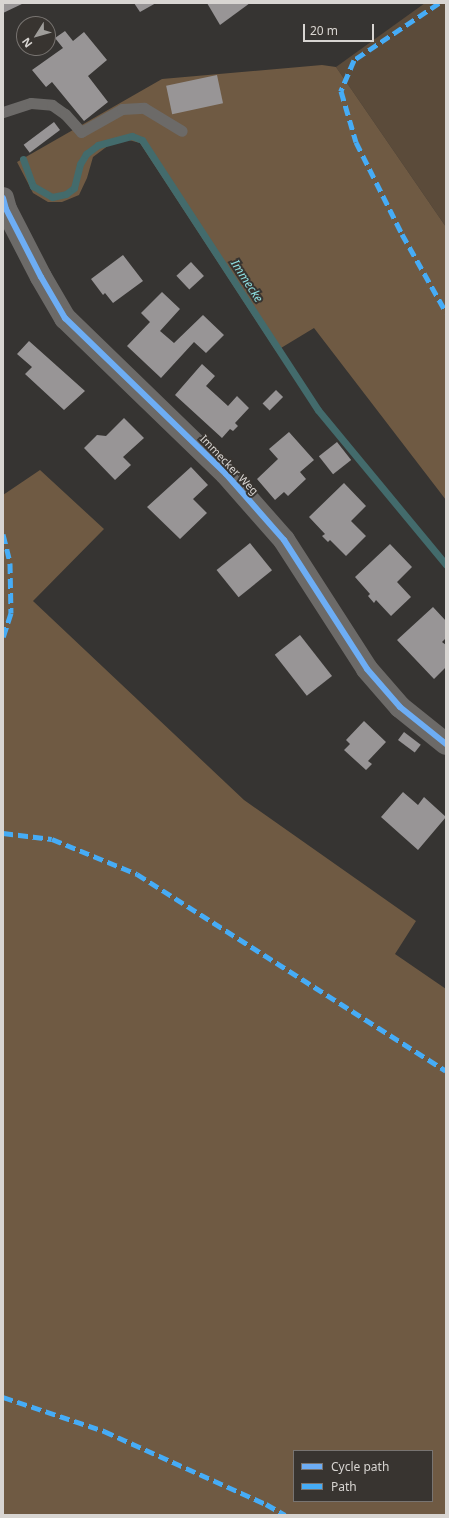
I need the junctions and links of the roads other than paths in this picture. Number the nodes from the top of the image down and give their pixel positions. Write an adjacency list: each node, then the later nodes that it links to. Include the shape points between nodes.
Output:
1 (3, 112): 2 (lane, via 31,103 52,105 65,114 81,132 122,109 144,108)
2 (182, 131)
3 (3, 198): 4 (street, Immecker Weg, via 6,209 41,277 65,318 226,474 284,540 367,669 400,707)
4 (446, 744)

